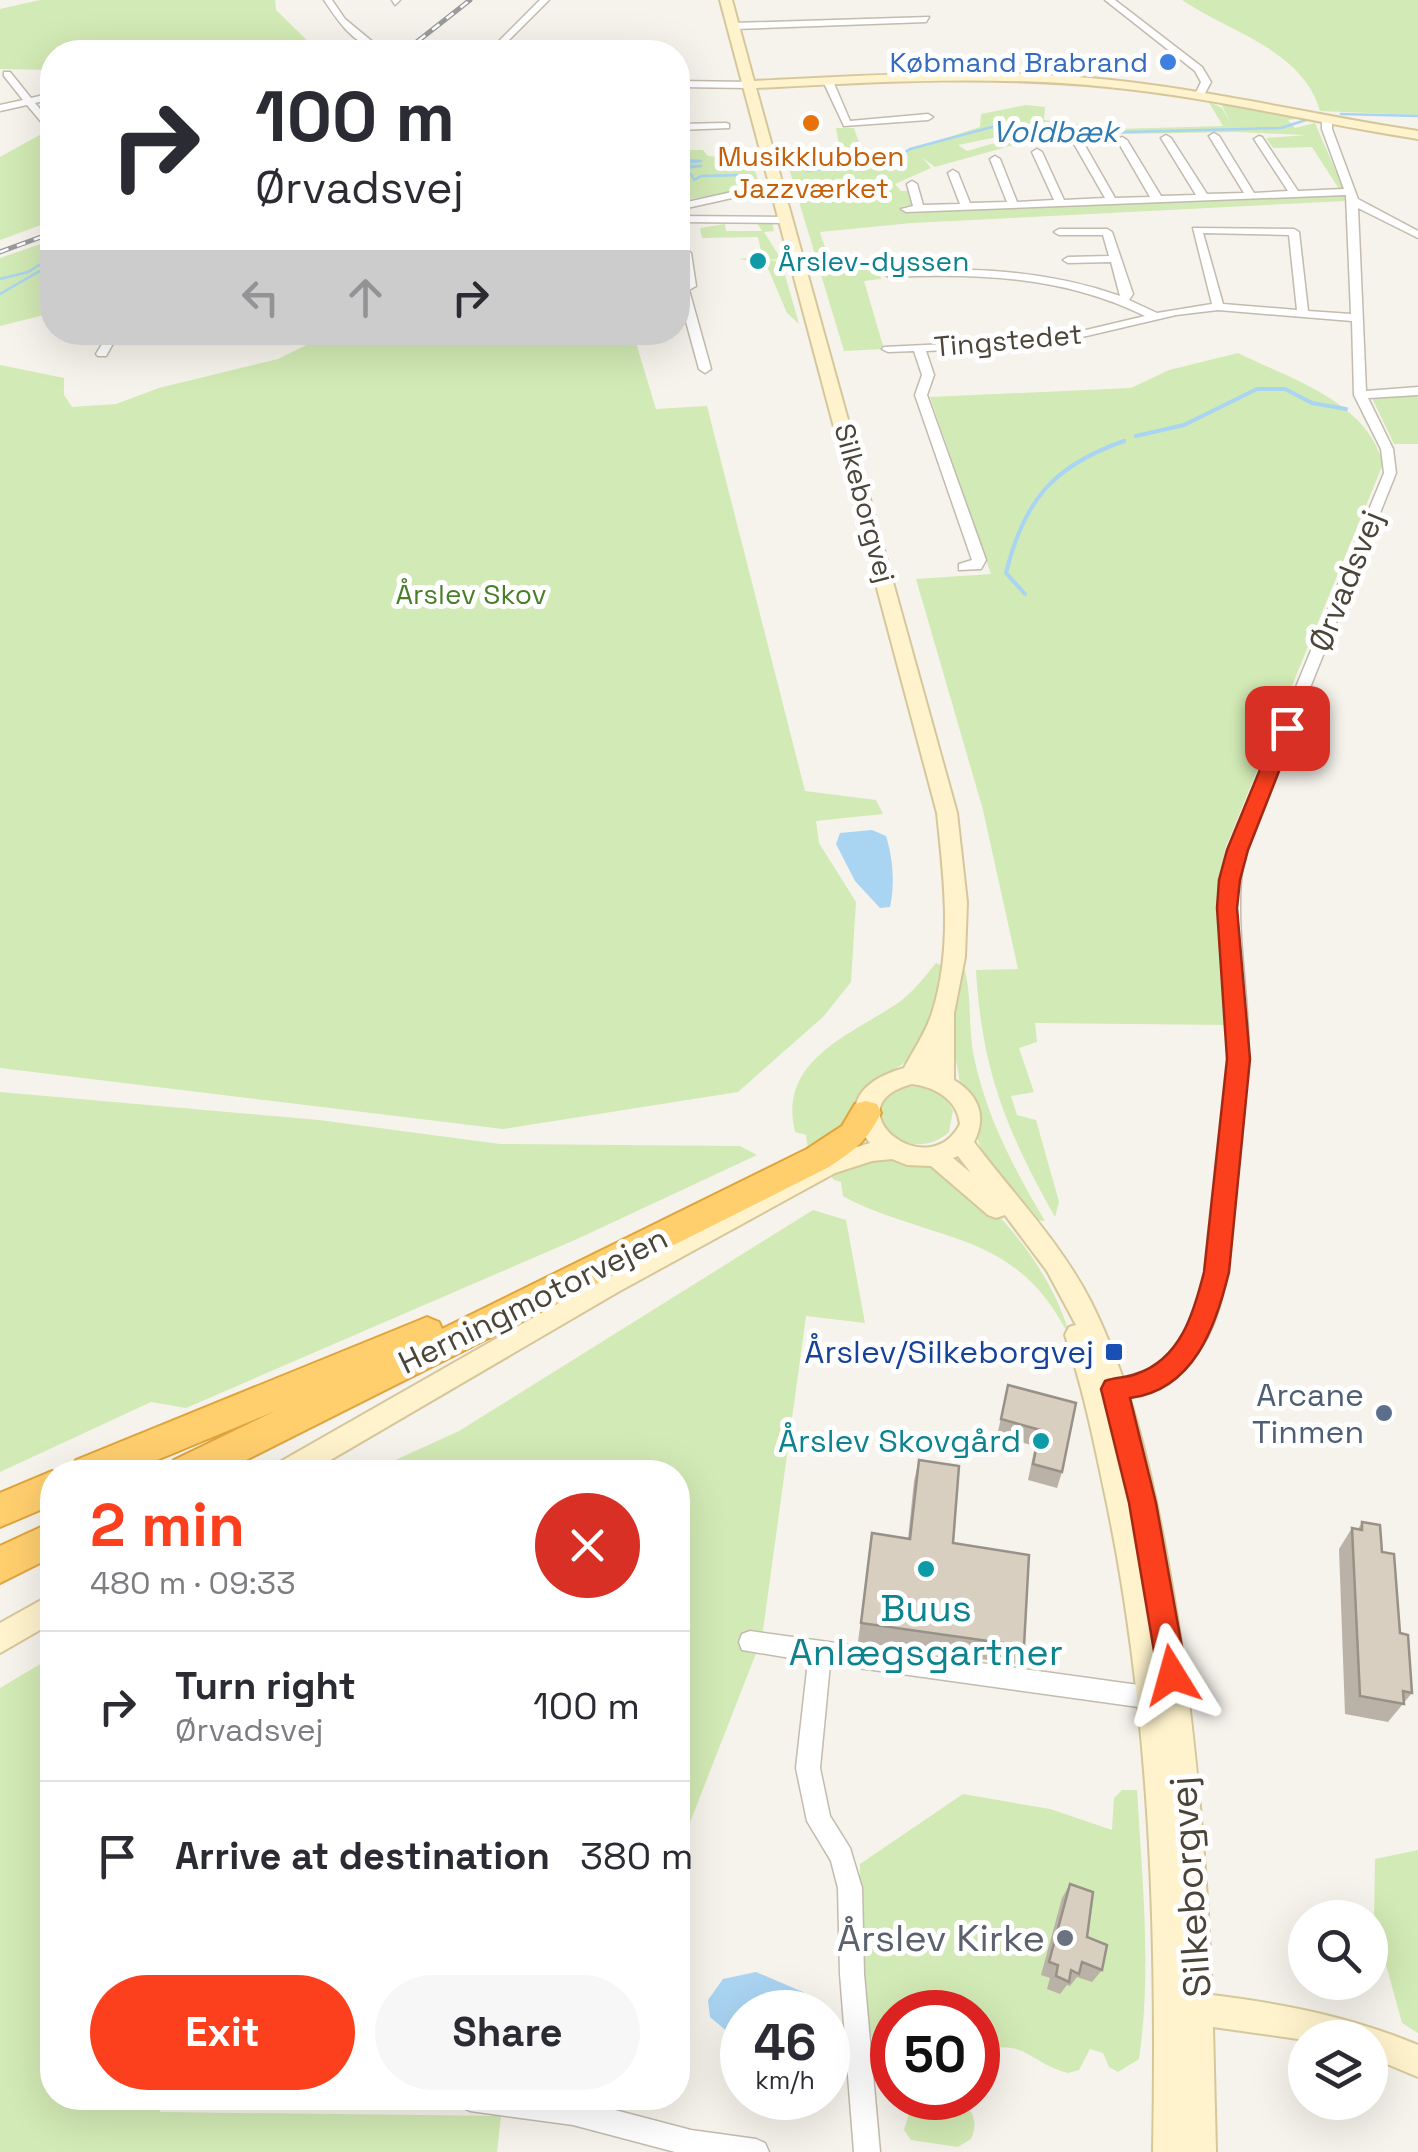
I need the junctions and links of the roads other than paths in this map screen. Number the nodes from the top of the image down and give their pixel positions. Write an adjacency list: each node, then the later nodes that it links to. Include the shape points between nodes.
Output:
1 (328, 0): 7 (street)
2 (545, 0): 8 (street)
3 (726, 0): 6 (main road, Silkeborgvej)
4 (1109, 0): 13 (street, via 1199,69 1206,82)
5 (926, 19): 6 (street)
6 (734, 26): 12 (main road, Silkeborgvej)
7 (364, 40)
8 (504, 40)
9 (7, 74): 15 (street)
10 (828, 81): 12 (main road); 13 (main road, via 1004,77); 18 (street, via 847,124)
11 (690, 84): 12 (street)
12 (750, 85): 32 (main road, Silkeborgvej)
13 (1200, 95): 19 (main road)
14 (40, 99): 15 (street)
15 (31, 102): 16 (street); 17 (street)
16 (0, 108)
17 (40, 114)
18 (928, 116)
19 (1327, 119): 22 (main road); 35 (street, Ørvadsvej)
20 (726, 126): 21 (street)
21 (690, 127)
22 (1418, 134)
23 (1214, 136): 34 (street)
24 (1166, 138): 36 (street)
25 (1259, 139): 33 (street)
26 (1122, 140): 37 (street)
27 (1078, 142): 38 (street)
28 (1037, 152): 39 (street)
29 (996, 159): 41 (street)
30 (953, 173): 42 (street)
31 (912, 184): 43 (street)
32 (779, 192): 40 (street); 46 (main road, Silkeborgvej)
33 (1295, 194): 34 (street); 35 (street)
34 (1250, 196): 36 (street)
35 (1352, 196): 48 (street); 57 (street, Ørvadsvej)
36 (1203, 197): 37 (street)
37 (1157, 199): 38 (street)
38 (1112, 201): 39 (street)
39 (1060, 202): 41 (street)
40 (690, 203)
41 (1013, 204): 42 (street)
42 (966, 206): 43 (street)
43 (919, 208): 44 (street)
44 (906, 209)
45 (690, 219): 46 (street)
46 (787, 220): 66 (main road, Silkeborgvej, via 947,813 958,902)
47 (1059, 232): 50 (street, via 1107,232)
48 (1418, 234)
49 (1068, 260): 50 (street)
50 (1116, 260): 52 (street, Tingstedet)
51 (886, 265): 52 (street, Tingstedet, via 889,274 997,272)
52 (1124, 299): 56 (street, Tingstedet)
53 (1218, 307): 54 (street, Tingstedet); 54 (street, via 1197,230 1294,232); 56 (street, Tingstedet)
54 (1303, 312): 57 (street, Tingstedet)
55 (690, 313): 62 (street)
56 (1156, 317): 59 (street, Tingstedet, via 1074,338)
57 (1357, 318): 64 (street, Ørvadsvej)
58 (107, 345): 61 (street)
59 (919, 348): 60 (street, Tingstedet); 65 (street, Tingstedet, via 928,375 921,394 979,560)
60 (888, 349)
61 (102, 354)
62 (705, 369)
63 (1418, 391): 64 (street)
64 (1360, 395): 74 (street, Ørvadsvej, via 1387,449 1390,473 1230,880 1239,1059 1215,1280 1186,1352 1152,1381)
65 (964, 567)
66 (943, 1013): 67 (main road, Silkeborgvej); 68 (main road, Silkeborgvej)
67 (912, 1074): 68 (main road); 69 (main road, via 879,1086)
68 (943, 1081): 70 (main road, via 969,1109)
69 (866, 1113): 71 (main road, via 873,1134); 73 (highway, Herningmotorvejen, via 844,1143)
70 (961, 1142): 72 (main road); 74 (main road, Silkeborgvej, via 1079,1304)
71 (893, 1150): 72 (main road); 77 (main road, Herningmotorvejen, via 842,1162 752,1206)
72 (934, 1156): 74 (main road, Silkeborgvej, via 990,1202 1049,1274)
73 (666, 1234): 75 (highway); 76 (highway, Herningmotorvejen)
74 (1105, 1390): 86 (main road, Silkeborgvej)
75 (118, 1460)
76 (211, 1460)
77 (308, 1460)
78 (40, 1493): 79 (highway)
79 (0, 1510)
80 (40, 1545): 81 (highway)
81 (0, 1565)
82 (40, 1615): 83 (main road)
83 (0, 1639)
84 (750, 1642): 85 (street)
85 (820, 1652): 86 (street); 93 (street, via 808,1768 819,1822 842,1856 850,1888)
86 (1164, 1700): 87 (main road, Silkeborgvej, via 1165,1822)
87 (1186, 2007): 88 (main road); 94 (main road, Silkeborgvej); 95 (main road, Silkeborgvej)
88 (1288, 2021)
89 (1388, 2048): 90 (main road)
90 (1418, 2061)
91 (557, 2110): 92 (street)
92 (756, 2152)
93 (867, 2152)
94 (1170, 2152)
95 (1198, 2152)

